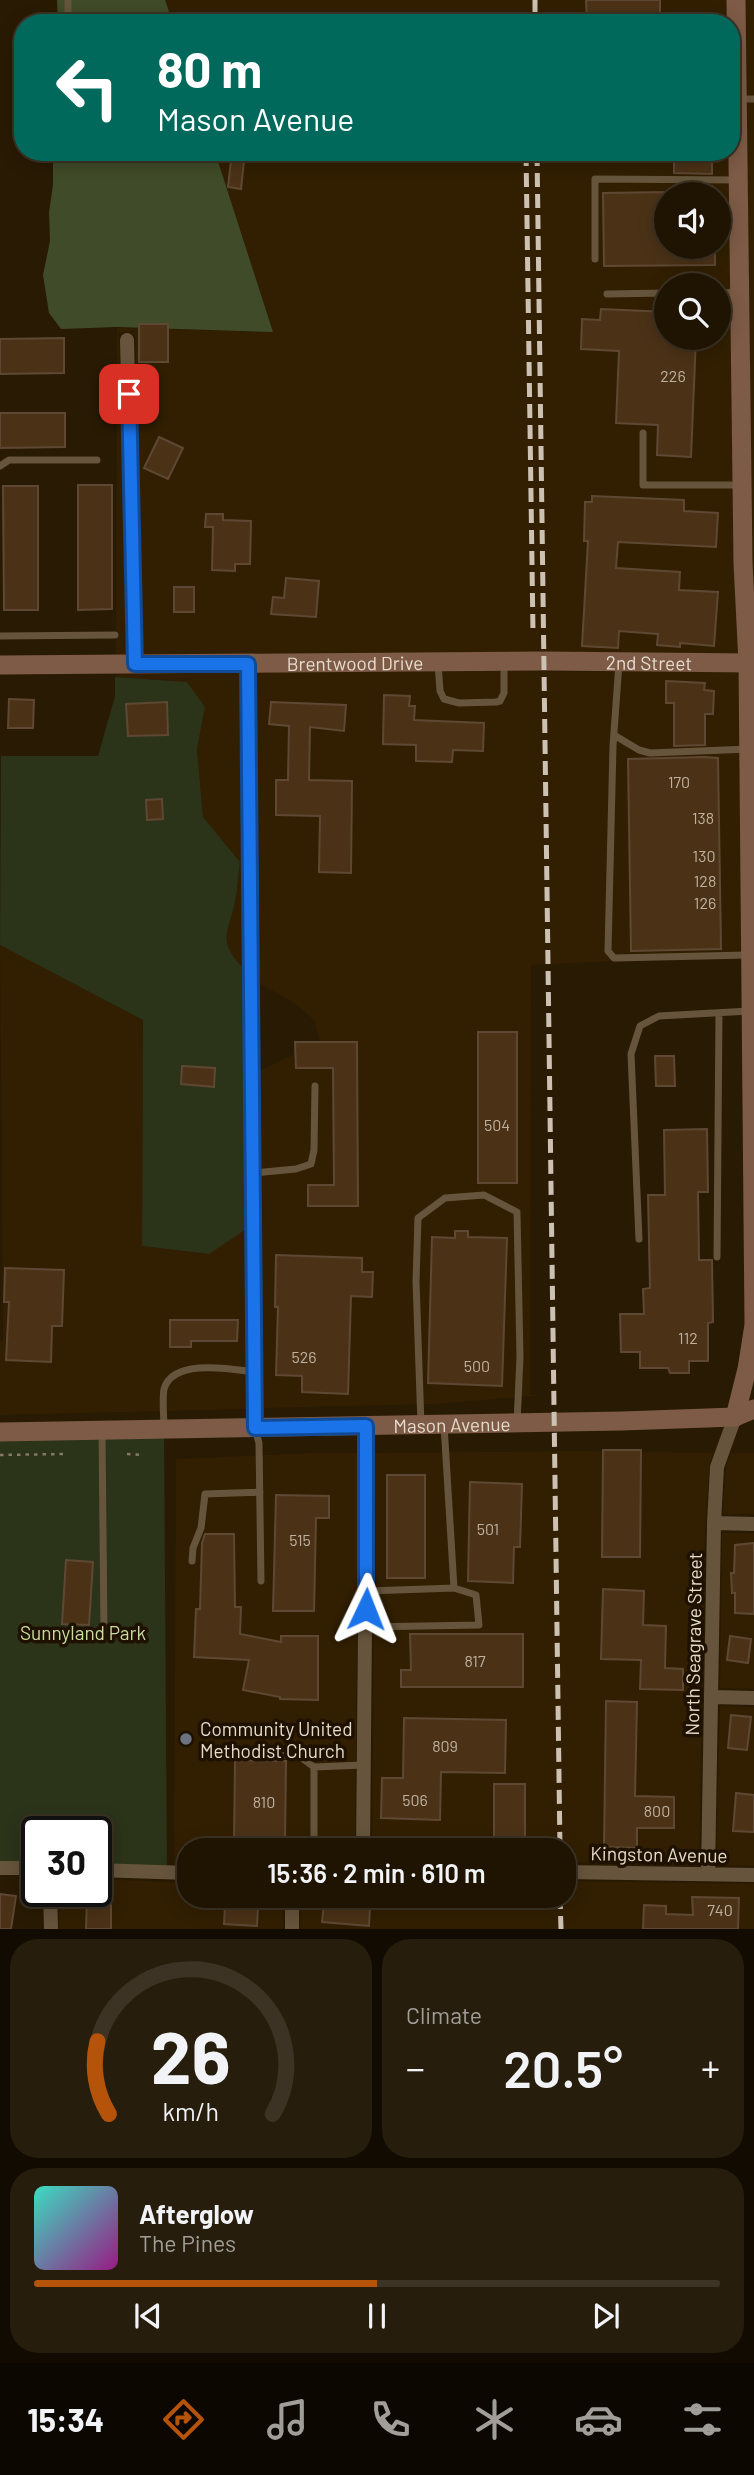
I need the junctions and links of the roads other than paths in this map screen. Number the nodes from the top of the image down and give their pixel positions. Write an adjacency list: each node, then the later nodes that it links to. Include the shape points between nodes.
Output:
1 (740, 65): 2 (street)
2 (746, 99)
3 (738, 161): 4 (street)
4 (739, 180): 5 (lane, via 595,179); 7 (street)
5 (595, 259)
6 (731, 292): 7 (lane)
7 (740, 292): 11 (street)
8 (654, 293): 9 (lane)
9 (607, 294)
10 (127, 340): 23 (street)
11 (748, 369): 15 (street)
12 (643, 433): 15 (lane, via 643,485)
13 (97, 460): 14 (lane, via 9,460)
14 (0, 466)
15 (742, 485): 22 (street)
16 (116, 635): 17 (lane)
17 (0, 636)
18 (543, 661): 20 (street, Brentwood Drive); 21 (street, 2nd Street)
19 (438, 662): 20 (street, Brentwood Drive); 20 (lane, via 441,696 459,703 500,701); 24 (street, Brentwood Drive)
20 (504, 662)
21 (619, 662): 22 (street, 2nd Street); 26 (lane)
22 (751, 663): 27 (street)
23 (135, 664): 24 (street, Brentwood Drive); 25 (street, Brentwood Drive)
24 (248, 664): 33 (street)
25 (0, 665)
26 (614, 735): 27 (lane, via 650,753); 28 (lane, via 608,951 614,958)
27 (751, 754): 28 (street)
28 (751, 955): 29 (street)
29 (751, 1011): 30 (lane); 31 (street)
30 (719, 1013): 35 (lane, via 659,1016 640,1026 631,1054); 36 (lane)
31 (753, 1038): 34 (street)
32 (315, 1086): 33 (lane, via 311,1164)
33 (253, 1173): 37 (street)
34 (753, 1217): 39 (street, via 754,1325)
35 (639, 1239)
36 (717, 1257)
37 (255, 1372): 45 (street); 46 (lane, via 193,1368 171,1377 164,1390)
38 (754, 1409): 39 (street, Mason Avenue)
39 (734, 1417): 40 (street, Mason Avenue); 41 (street, Mason Avenue); 50 (street, North Seagrave Street, via 718,1467)
40 (517, 1423): 42 (lane, via 517,1212 484,1195 445,1198 418,1218); 43 (street, Mason Avenue)
41 (754, 1424)
42 (421, 1425): 43 (street, Mason Avenue); 44 (street, Mason Avenue)
43 (444, 1425): 54 (lane)
44 (366, 1426): 45 (street, Mason Avenue); 55 (street)
45 (255, 1428): 46 (street, Mason Avenue); 49 (lane)
46 (164, 1429): 47 (street, Mason Avenue)
47 (103, 1430): 48 (street, Mason Avenue); 57 (lane)
48 (0, 1432)
49 (260, 1492): 52 (lane, via 205,1494); 53 (lane)
50 (714, 1523): 51 (street); 58 (street, North Seagrave Street)
51 (754, 1524)
52 (192, 1561)
53 (261, 1581)
54 (454, 1588): 55 (lane); 56 (lane, via 477,1595 478,1625)
55 (368, 1591): 56 (street)
56 (365, 1628): 61 (street)
57 (104, 1632)
58 (712, 1696): 59 (street); 70 (street, North Seagrave Street)
59 (754, 1698)
60 (261, 1754): 62 (lane, via 299,1756)
61 (364, 1765): 62 (lane); 64 (street)
62 (314, 1766): 63 (lane)
63 (314, 1838)
64 (363, 1838)
65 (0, 1868): 66 (street)
66 (21, 1868)
67 (112, 1871): 69 (street)
68 (576, 1872): 70 (street, Kingston Avenue)
69 (177, 1873)
70 (708, 1874): 71 (street, Kingston Avenue)
71 (754, 1875)
72 (50, 1907): 74 (street)
73 (292, 1908): 75 (street)
74 (51, 1929)
75 (292, 1929)

